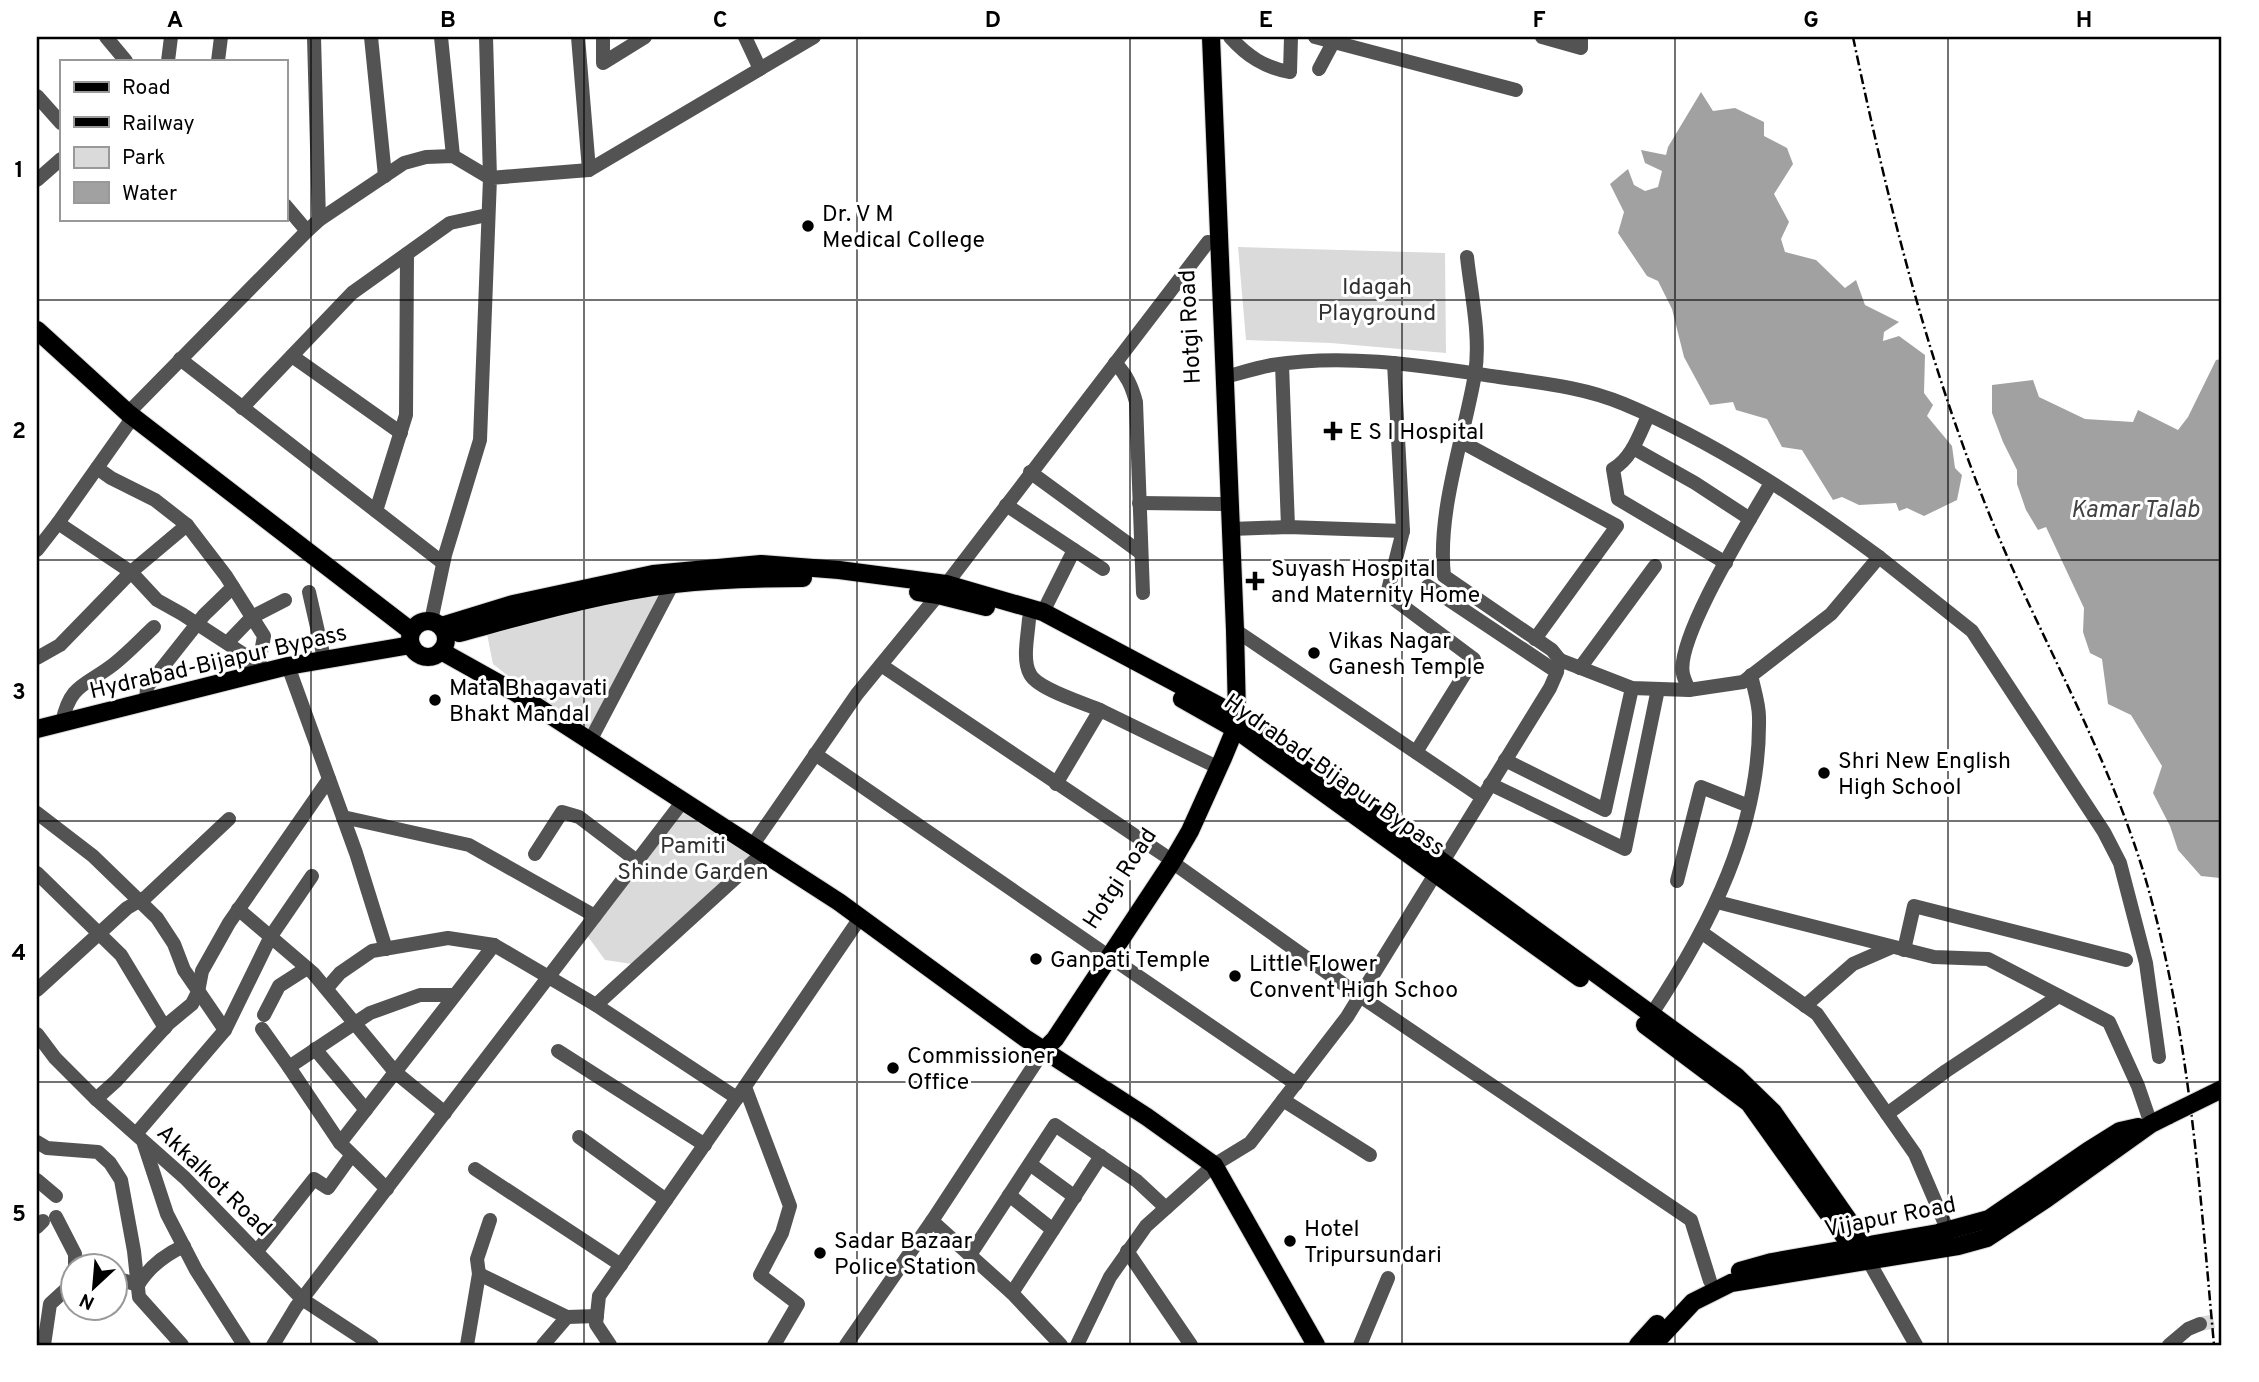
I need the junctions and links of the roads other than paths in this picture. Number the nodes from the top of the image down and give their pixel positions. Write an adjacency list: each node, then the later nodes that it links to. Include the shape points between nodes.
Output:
1 (106, 37): 21 (street)
2 (170, 37): 22 (street)
3 (221, 37): 23 (street)
4 (314, 37): 37 (street)
5 (372, 37): 32 (street)
6 (441, 37): 29 (street)
7 (486, 37): 33 (street)
8 (578, 37): 31 (street)
9 (603, 37): 10 (street, via 603,63)
10 (645, 37)
11 (745, 37): 24 (street)
12 (814, 37): 24 (street)
13 (1201, 37): 39 (main road, Hotgi Road)
14 (1211, 37): 49 (main road, Hotgi Road)
15 (1230, 37): 16 (street, via 1252,58 1290,72)
16 (1291, 37)
17 (1315, 37): 20 (street)
18 (1542, 37): 19 (street, via 1581,48)
19 (1581, 37)
20 (1335, 39): 25 (street); 26 (street)
21 (125, 60)
22 (168, 60)
23 (218, 60)
24 (760, 69): 31 (street)
25 (1319, 69)
26 (1516, 90)
27 (37, 96): 28 (street)
28 (60, 122)
29 (453, 156): 32 (street, via 404,163); 33 (street)
30 (60, 160): 34 (street)
31 (589, 170): 33 (street)
32 (385, 176): 37 (street)
33 (490, 178): 36 (street)
34 (37, 180)
35 (287, 207): 38 (street)
36 (487, 215): 40 (street, via 450,223); 74 (street, via 480,440)
37 (319, 220): 38 (street)
38 (307, 231): 44 (street)
39 (1208, 242): 45 (street); 60 (main road, Hotgi Road)
40 (407, 254): 43 (street, via 352,293); 53 (street, via 407,415)
41 (1466, 257): 48 (street)
42 (37, 330): 51 (main road)
43 (292, 356): 50 (street); 53 (street)
44 (180, 359): 50 (street); 51 (street)
45 (1115, 363): 57 (street); 59 (street, via 1124,372 1136,402)
46 (1394, 363): 47 (street); 48 (street); 68 (street)
47 (1282, 364): 49 (street); 66 (street)
48 (1475, 373): 52 (street, via 1590,391); 54 (street)
49 (1225, 377): 67 (main road, Hotgi Road)
50 (242, 408): 62 (street)
51 (131, 415): 56 (street); 91 (main road)
52 (1648, 416): 55 (street); 58 (street)
53 (401, 433): 62 (street)
54 (1460, 441): 92 (street, via 1444,531 1444,576); 92 (street, via 1617,526)
55 (1633, 448): 63 (street); 73 (street, via 1613,469 1618,499)
56 (97, 468): 64 (street); 65 (street, via 155,500)
57 (1031, 472): 61 (street); 71 (street)
58 (1771, 483): 63 (street); 72 (street)
59 (1139, 503): 60 (street); 71 (street)
60 (1222, 504): 107 (main road, Hotgi Road)
61 (1006, 505): 70 (street); 81 (street)
62 (376, 511): 74 (street)
63 (1750, 519): 73 (street)
64 (58, 523): 69 (street); 77 (street)
65 (187, 525): 77 (street); 80 (street)
66 (1288, 527): 67 (street); 68 (street)
67 (1231, 529): 89 (main road, Hotgi Road)
68 (1403, 531): 111 (street, via 1387,594 1474,659)
69 (37, 550)
70 (1074, 550): 76 (street); 85 (street)
71 (1141, 553): 83 (street)
72 (1879, 557): 101 (street, via 1832,614); 163 (street, via 1972,631 2104,832 2120,863 2146,963)
73 (1726, 562): 104 (street, via 1686,646 1682,673)
74 (443, 563): 90 (street)
75 (1655, 566): 99 (street)
76 (1103, 569)
77 (131, 572): 87 (street, via 156,600); 94 (street, via 61,645)
78 (672, 584): 81 (main road, Hydrabad-Bijapur Bypass, via 812,578); 90 (main road, Hydrabad-Bijapur Bypass); 110 (street)
79 (1428, 586): 98 (street)
80 (233, 587): 86 (street); 87 (street)
81 (942, 589): 85 (main road, Hydrabad-Bijapur Bypass); 90 (main road, via 839,570 761,564 653,575 513,604); 96 (street)
82 (309, 592): 95 (street)
83 (1143, 593)
84 (285, 600): 86 (street)
85 (1036, 615): 106 (street, via 1029,674 1046,687); 107 (main road, Hydrabad-Bijapur Bypass)
86 (252, 617): 93 (street); 100 (street, via 264,636)
87 (198, 624): 93 (street); 105 (street, via 147,687)
88 (154, 627): 108 (street, via 74,692 65,705)
89 (1236, 630): 107 (main road, Hotgi Road); 111 (street)
90 (440, 634): 91 (main road, via 419,623); 91 (main road, via 430,657 414,650); 110 (main road, via 516,693)
91 (411, 638): 95 (main road, Hydrabad-Bijapur Bypass)
92 (1535, 639): 98 (street, via 1552,650)
93 (228, 642): 100 (street, via 248,657)
94 (37, 658)
95 (324, 658): 97 (main road, Hydrabad-Bijapur Bypass)
96 (881, 665): 112 (street); 116 (street)
97 (288, 666): 100 (main road, Hydrabad-Bijapur Bypass); 115 (street)
98 (1558, 666): 99 (street); 113 (street, via 1550,688)
99 (1580, 668): 102 (street)
100 (250, 675): 105 (main road, Hydrabad-Bijapur Bypass)
101 (1751, 675): 104 (street, via 1743,681); 120 (street, via 1759,715)
102 (1632, 688): 103 (street); 113 (street, via 1605,810)
103 (1658, 689): 104 (street); 117 (street, via 1625,849)
104 (1689, 690)
105 (146, 702): 108 (main road, Hydrabad-Bijapur Bypass)
106 (1100, 710): 114 (street); 116 (street)
107 (1231, 719): 114 (main road, Hotgi Road); 126 (main road, Hotgi Road, via 1195,818); 128 (main road, Hydrabad-Bijapur Bypass)
108 (62, 723): 109 (main road, Hydrabad-Bijapur Bypass)
109 (37, 729)
110 (590, 741): 119 (main road)
111 (1416, 752): 118 (street)
112 (815, 754): 124 (street); 143 (street)
113 (1505, 760): 117 (street)
114 (1210, 764): 126 (main road, Hotgi Road)
115 (329, 779): 122 (street); 134 (street)
116 (1056, 784): 126 (street)
117 (1490, 784): 118 (street)
118 (1482, 797): 128 (street)
119 (683, 801): 124 (main road); 127 (street)
120 (1749, 806): 131 (street, via 1701,787); 133 (street)
121 (37, 813): 132 (street, via 93,856)
122 (343, 817): 135 (street, via 469,845); 142 (street)
123 (229, 820): 132 (street)
124 (757, 849): 136 (main road); 153 (street)
125 (534, 854): 127 (street, via 562,812 579,817)
126 (1168, 859): 143 (main road, Hotgi Road); 151 (street)
127 (638, 861): 135 (street)
128 (1439, 869): 151 (street); 155 (main road); 202 (main road, Hydrabad-Bijapur Bypass, via 1749,1103 1844,1236)
129 (37, 873): 138 (street)
130 (312, 876): 139 (street)
131 (1677, 881)
132 (140, 902): 138 (street); 149 (street, via 168,935)
133 (1717, 902): 137 (street); 141 (street)
134 (238, 909): 139 (street); 149 (street, via 202,971)
135 (596, 916): 146 (street)
136 (860, 918): 161 (main road); 168 (street)
137 (1701, 932): 154 (street); 155 (street)
138 (100, 934): 148 (street); 157 (street, via 121,955)
139 (271, 936): 145 (street); 158 (street)
140 (494, 945): 142 (street, via 448,938); 146 (street); 150 (street)
141 (1898, 948): 144 (street, via 1914,906); 152 (street, via 1934,957 1988,959); 154 (street, via 1853,964)
142 (386, 949): 147 (street, via 372,951)
143 (1106, 954): 161 (main road, Hotgi Road, via 1047,1032); 166 (street)
144 (2126, 960)
145 (307, 968): 147 (street); 164 (street, via 279,986 263,1022)
146 (550, 976): 153 (street); 172 (street)
147 (327, 988): 156 (street)
148 (37, 990)
149 (198, 992): 157 (street, via 192,1004); 158 (street)
150 (454, 995): 156 (street, via 420,995); 165 (street)
151 (1360, 996): 166 (street); 207 (street, via 1691,1220)
152 (2059, 996): 173 (street); 174 (street, via 2109,1022)
153 (596, 1004): 168 (street)
154 (1805, 1006): 173 (street, via 1817,1014)
155 (1651, 1015): 202 (main road, via 1736,1076 1773,1112 1856,1231)
156 (355, 1023): 160 (street); 165 (street)
157 (164, 1028): 169 (street)
158 (225, 1030): 176 (street)
159 (37, 1034): 169 (street, Akkalkot Road)
160 (316, 1049): 164 (street); 171 (street)
161 (1044, 1050): 184 (main road); 194 (street)
162 (558, 1051): 179 (street)
163 (2159, 1057)
164 (289, 1067): 178 (street)
165 (395, 1072): 171 (street); 172 (street)
166 (1296, 1084): 170 (street)
167 (2222, 1089): 174 (main road, Vijapur Road, bridge)
168 (741, 1093): 179 (street); 224 (street, via 790,1206 760,1275 798,1304)
169 (96, 1100): 176 (street, Akkalkot Road)
170 (1283, 1100): 180 (street); 184 (street, via 1250,1143)
171 (366, 1110): 178 (street)
172 (444, 1113): 187 (street)
173 (1887, 1114): 197 (street, via 1915,1154)
174 (2151, 1124): 197 (main road, Vijapur Road, via 2120,1131 1989,1219); 202 (main road, Vijapur Road, via 1987,1238 1958,1246)
175 (579, 1137): 191 (street)
176 (140, 1138): 198 (street, via 167,1214); 199 (street, Akkalkot Road)
177 (37, 1142): 209 (street, via 47,1149 98,1152 110,1163 121,1180)
178 (340, 1143): 181 (street)
179 (705, 1145): 191 (street)
180 (1370, 1155)
181 (351, 1156): 187 (street); 199 (street, via 328,1188 314,1178)
182 (1101, 1156): 183 (street, via 1055,1125); 190 (street); 192 (street)
183 (1030, 1164): 188 (street); 190 (street)
184 (1214, 1165): 192 (street); 229 (main road)
185 (475, 1169): 204 (street)
186 (37, 1181): 189 (street)
187 (387, 1189): 212 (street)
188 (1009, 1195): 196 (street); 203 (street)
189 (57, 1196)
190 (1075, 1197): 196 (street)
191 (666, 1200): 204 (street)
192 (1166, 1208): 200 (street)
193 (490, 1220): 205 (street, via 477,1259)
194 (932, 1221): 203 (street); 225 (street)
195 (45, 1222): 201 (street)
196 (1053, 1230): 210 (street)
197 (1948, 1231): 202 (main road, Vijapur Road)
198 (184, 1246): 209 (street, via 147,1270); 218 (street)
199 (257, 1251): 212 (street, Akkalkot Road)
200 (1126, 1251): 227 (street); 228 (street)
201 (73, 1252)
202 (1864, 1254): 207 (main road, Vijapur Road, via 1772,1262); 232 (main road, Vijapur Road, via 1731,1283 1693,1301); 233 (street)
203 (970, 1255): 210 (street)
204 (621, 1265): 213 (street, via 599,1296)
205 (479, 1274): 214 (street); 221 (street)
206 (1388, 1278): 230 (street)
207 (1710, 1280): 231 (main road, Vijapur Road, via 1680,1299)
208 (130, 1282): 209 (street)
209 (138, 1285): 217 (street, via 139,1297)
210 (1012, 1293): 226 (street)
211 (60, 1295): 216 (street, via 50,1304)
212 (302, 1299): 219 (street); 220 (street, Akkalkot Road)
213 (597, 1316): 214 (street); 223 (street, via 596,1324)
214 (567, 1317): 222 (street)
215 (2200, 1324): 234 (street)
216 (44, 1345)
217 (182, 1345)
218 (244, 1345)
219 (273, 1345)
220 (372, 1345)
221 (467, 1345)
222 (543, 1345)
223 (610, 1345)
224 (774, 1345)
225 (846, 1345)
226 (1060, 1345)
227 (1077, 1345)
228 (1191, 1345)
229 (1316, 1345)
230 (1360, 1345)
231 (1638, 1345)
232 (1653, 1345)
233 (1916, 1345)
234 (2169, 1345)

